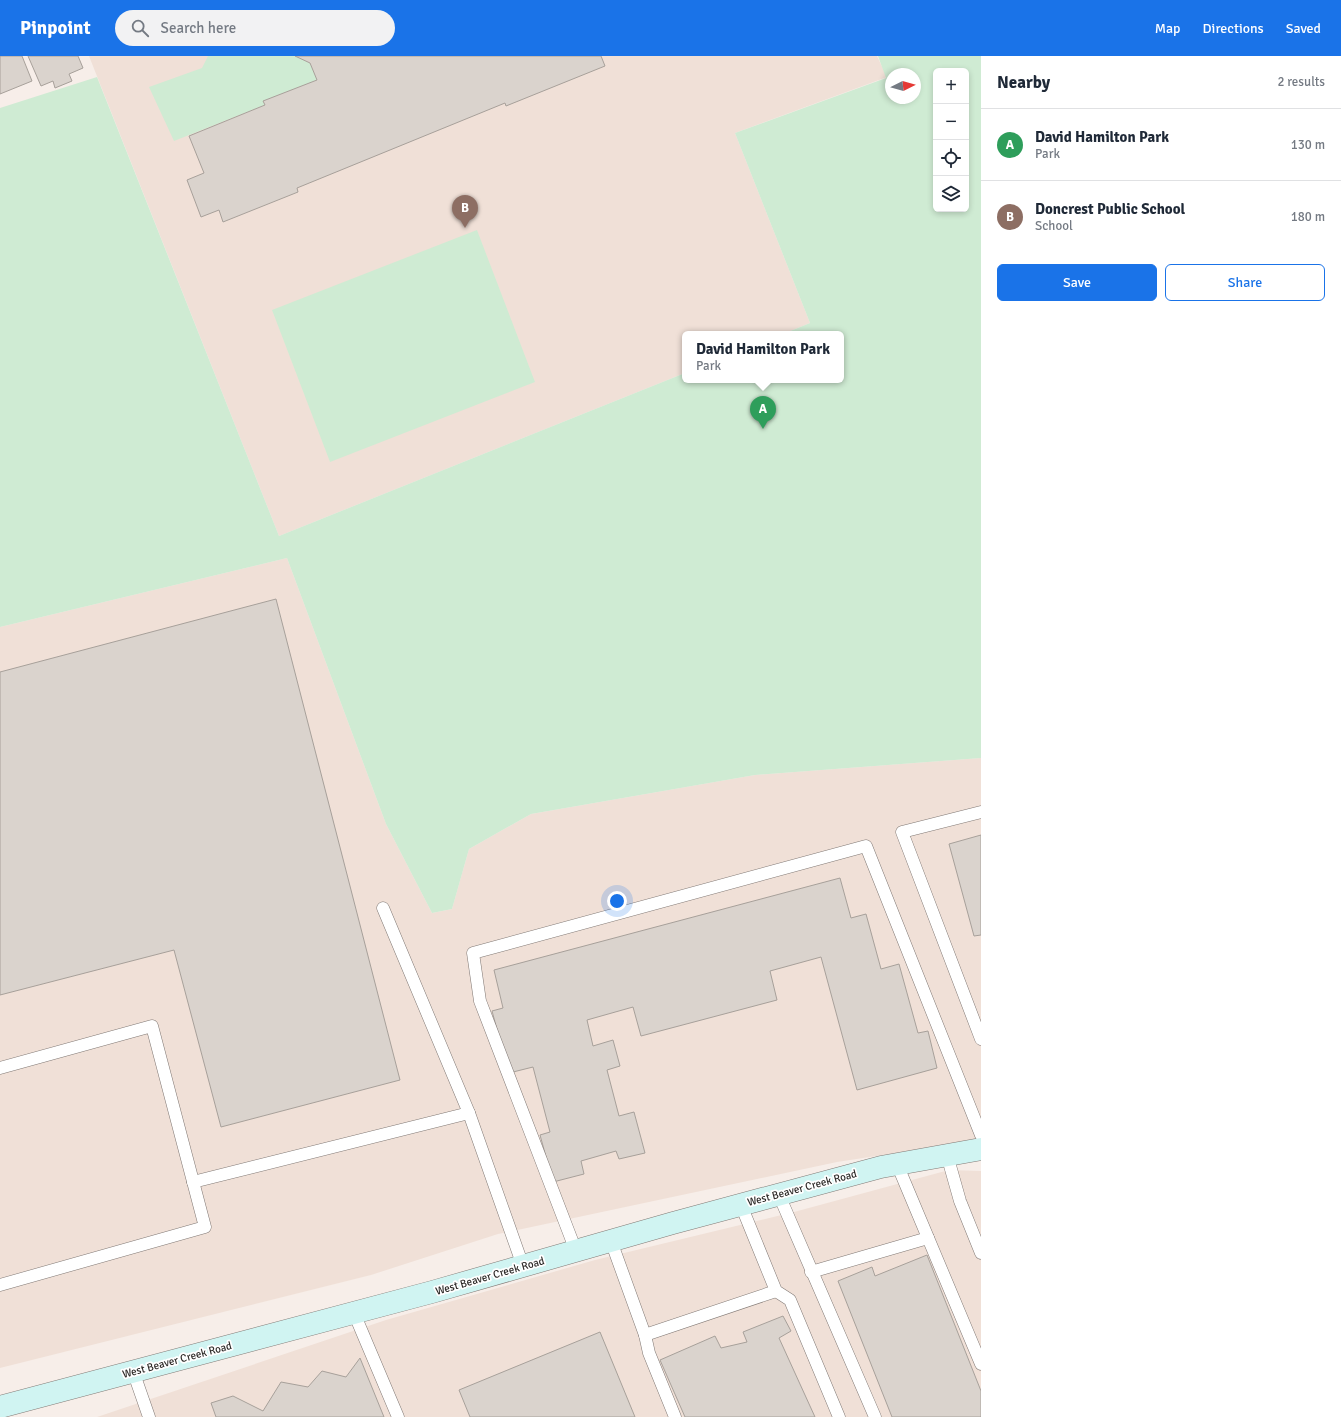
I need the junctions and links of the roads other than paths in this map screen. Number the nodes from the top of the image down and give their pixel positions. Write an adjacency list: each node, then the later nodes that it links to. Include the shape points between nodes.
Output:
1 (981, 812): 3 (lane, via 902,832)
2 (383, 908): 5 (lane)
3 (981, 1039)
4 (0, 1068): 10 (lane, via 152,1026)
5 (469, 1113): 10 (lane); 17 (lane)
6 (981, 1135): 15 (lane, via 866,846 473,953 480,1001)
7 (981, 1149): 8 (street, West Beaver Creek Road)
8 (947, 1155): 9 (street, West Beaver Creek Road); 16 (lane, via 960,1201)
9 (897, 1164): 11 (street, West Beaver Creek Road); 13 (lane)
10 (193, 1182): 19 (lane, via 205,1227)
11 (779, 1195): 12 (street, West Beaver Creek Road); 18 (lane)
12 (741, 1205): 14 (street, West Beaver Creek Road); 20 (lane)
13 (928, 1238): 18 (lane); 23 (lane)
14 (611, 1241): 15 (street, West Beaver Creek Road); 22 (lane)
15 (576, 1251): 17 (street, West Beaver Creek Road)
16 (981, 1253)
17 (523, 1266): 21 (street, West Beaver Creek Road)
18 (811, 1272): 30 (lane)
19 (0, 1285)
20 (776, 1291): 22 (lane); 29 (lane, via 790,1300)
21 (354, 1313): 24 (street, West Beaver Creek Road); 27 (lane)
22 (645, 1335): 28 (lane, via 649,1353)
23 (981, 1364)
24 (133, 1371): 25 (street, West Beaver Creek Road); 26 (lane)
25 (1, 1404)
26 (149, 1417)
27 (398, 1417)
28 (675, 1417)
29 (839, 1417)
30 (875, 1417)

